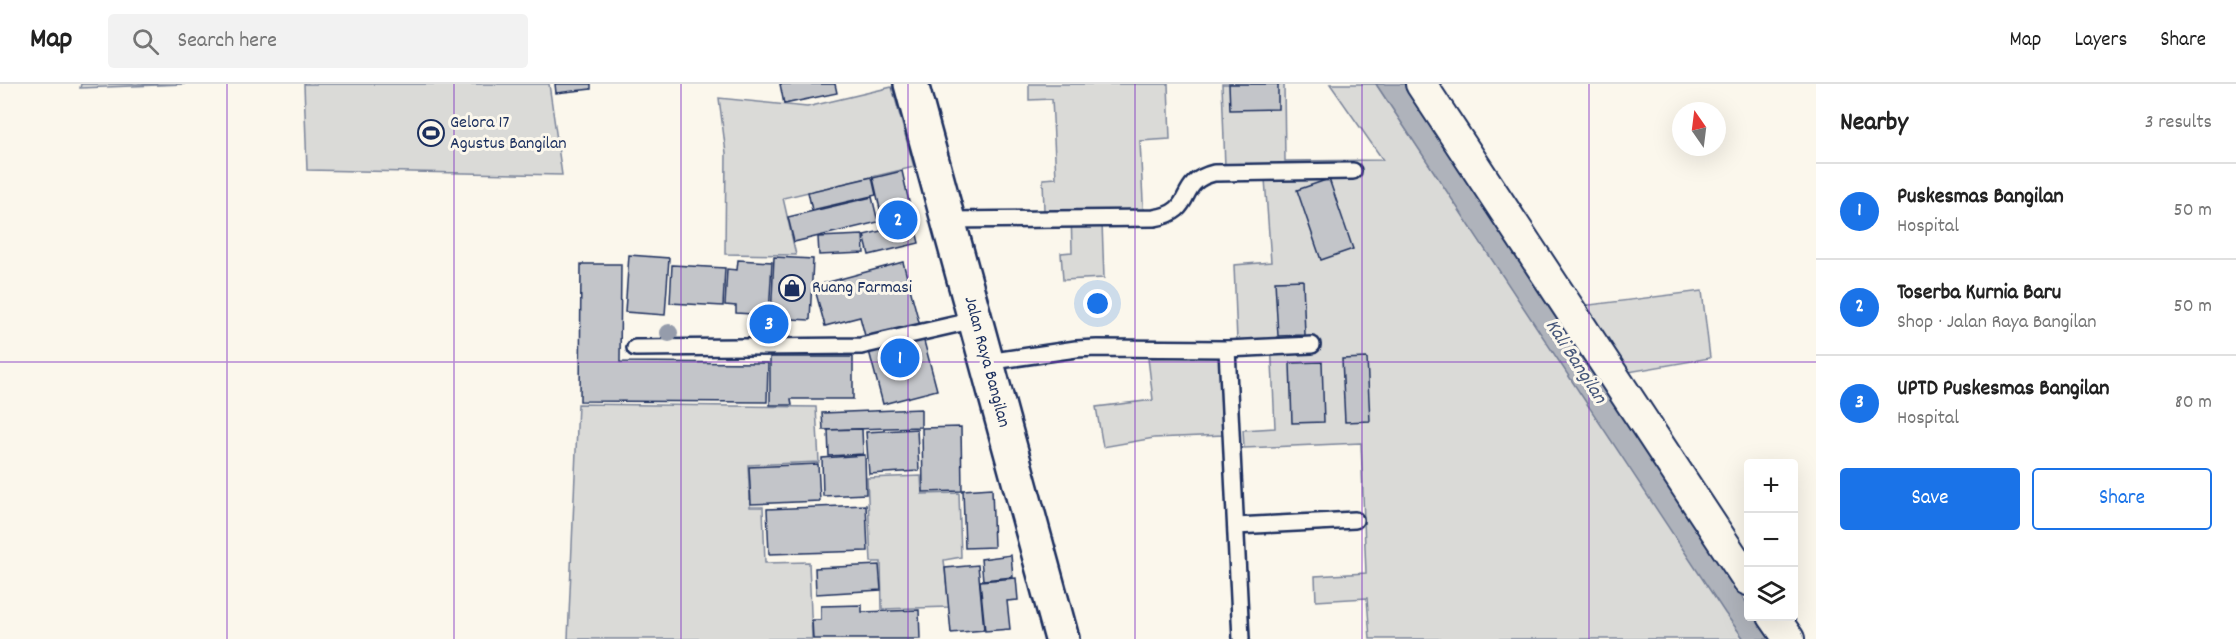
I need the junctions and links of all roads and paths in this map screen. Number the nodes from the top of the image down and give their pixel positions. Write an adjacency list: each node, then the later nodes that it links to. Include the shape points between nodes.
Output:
1 (910, 84): 4 (main road, Jalan Raya Bangilan)
2 (1421, 84): 12 (street)
3 (1353, 171): 4 (lane, via 1214,173 1194,181 1176,212 1154,218)
4 (947, 220): 5 (main road, Jalan Raya Bangilan)
5 (975, 320): 7 (lane, via 861,346); 9 (main road, Jalan Raya Bangilan)
6 (1312, 345): 8 (lane)
7 (635, 348)
8 (1227, 349): 9 (lane, via 1076,349); 11 (lane)
9 (987, 362): 14 (main road, Jalan Raya Bangilan)
10 (1354, 520): 11 (lane)
11 (1236, 526): 15 (lane)
12 (1744, 572)
13 (1776, 621): 16 (street)
14 (1062, 639)
15 (1241, 639)
16 (1789, 639)

